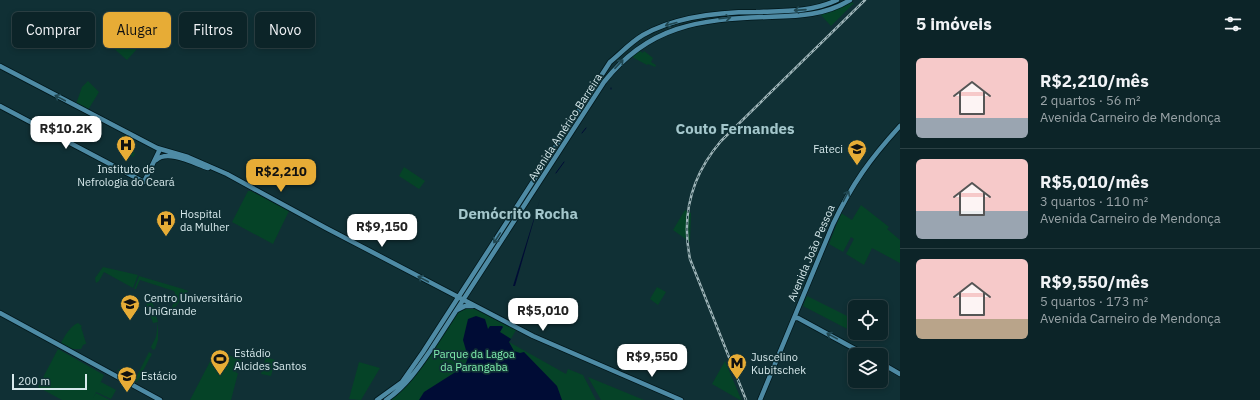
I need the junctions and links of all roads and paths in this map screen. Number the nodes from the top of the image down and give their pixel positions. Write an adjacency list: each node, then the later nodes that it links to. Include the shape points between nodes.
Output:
1 (837, 0): 3 (main road, Avenida Américo Barreira, one-way to 3, via 810,9)
2 (850, 0): 4 (main road, Avenida Américo Barreira, via 817,13)
3 (765, 11): 4 (main road); 11 (main road, Avenida Américo Barreira, one-way to 11, via 724,12 670,24 638,38 610,62)
4 (757, 17): 12 (main road, Avenida Américo Barreira, one-way to 4, via 604,82 623,59 647,41 672,30 722,18)
5 (0, 66): 8 (main road, one-way to 5)
6 (0, 106): 9 (main road, via 144,182)
7 (900, 126): 17 (main road, Avenida João Pessoa, one-way to 7, via 845,198 871,159)
8 (160, 149): 9 (main road); 11 (main road, one-way to 8, via 227,174 188,157)
9 (155, 161): 10 (main road, via 161,156 173,156 221,173 289,209)
10 (292, 213)
11 (458, 297): 12 (main road); 23 (main road, Avenida Américo Barreira, via 402,382)
12 (463, 300): 13 (main road); 14 (main road, Avenida Américo Barreira)
13 (474, 306): 14 (main road, via 465,306); 25 (main road, via 560,349)
14 (456, 311): 24 (main road, Avenida Américo Barreira, via 408,381)
15 (0, 313): 22 (main road)
16 (0, 316): 21 (main road)
17 (794, 318): 18 (main road, one-way to 17); 26 (main road, Avenida João Pessoa)
18 (853, 348)
19 (888, 367): 20 (main road)
20 (900, 374)
21 (156, 400)
22 (160, 400)
23 (377, 400)
24 (386, 400)
25 (681, 400)
26 (760, 400)

